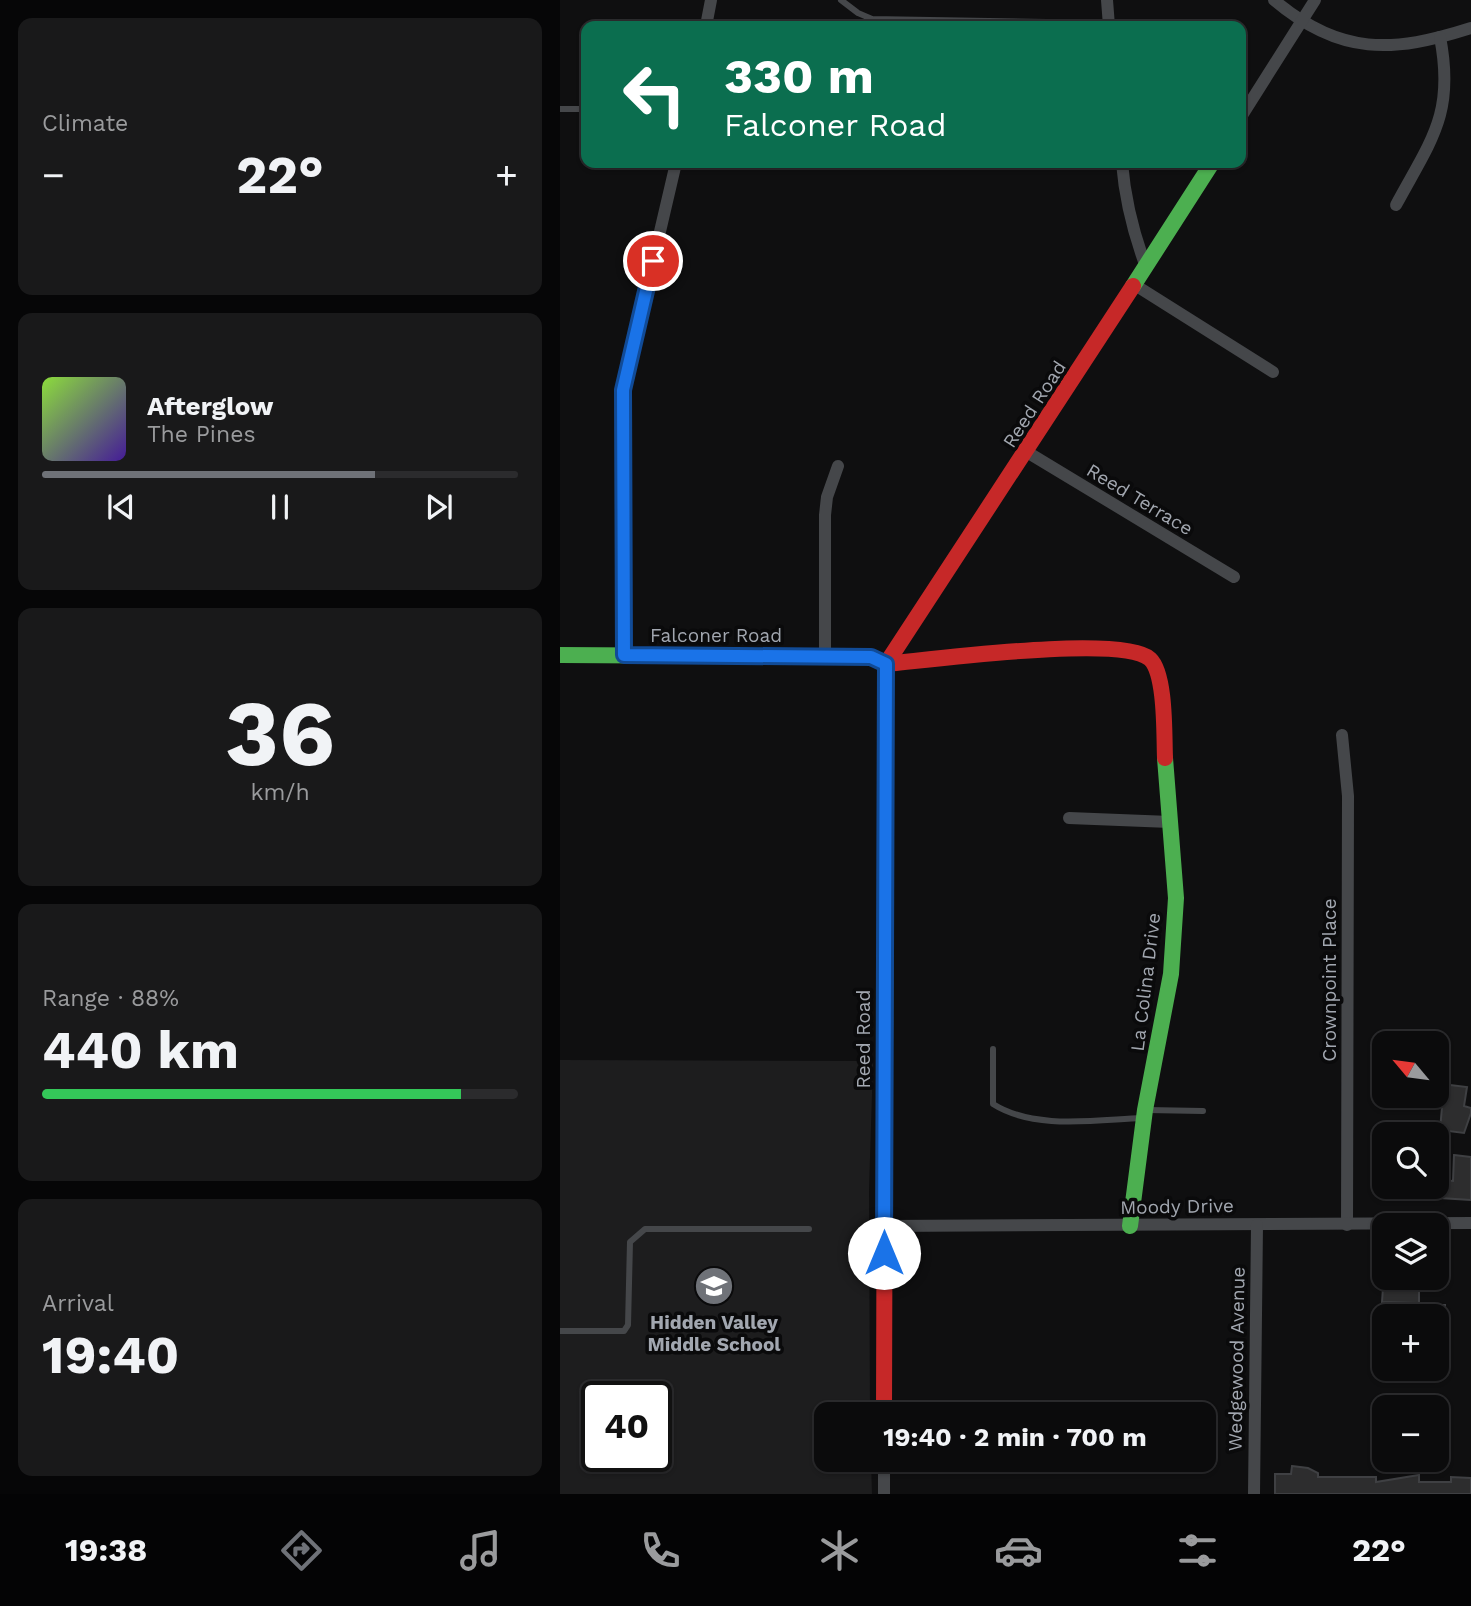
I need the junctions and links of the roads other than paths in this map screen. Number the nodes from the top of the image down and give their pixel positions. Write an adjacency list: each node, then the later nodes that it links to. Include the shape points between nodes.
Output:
1 (711, 0): 6 (street)
2 (841, 0): 7 (lane, via 872,19)
3 (1107, 0): 8 (street)
4 (1274, 0): 9 (street)
5 (1315, 0): 9 (street)
6 (707, 21)
7 (967, 21)
8 (1109, 21)
9 (1302, 21): 11 (street, via 1365,46 1400,46); 14 (street)
10 (1471, 28): 11 (street)
11 (1440, 37): 18 (street, via 1447,73 1441,117)
12 (560, 109): 13 (lane)
13 (581, 109)
14 (1246, 109)
15 (675, 168): 26 (street, via 623,390)
16 (1123, 168): 19 (street, via 1130,222)
17 (1209, 168): 19 (street, Reed Road)
18 (1396, 205)
19 (1146, 267): 20 (street, Reed Road)
20 (1135, 285): 21 (street); 22 (street, Reed Road)
21 (1273, 372)
22 (1027, 452): 24 (street, Reed Terrace); 28 (street, Reed Road)
23 (838, 466): 27 (street, via 825,515)
24 (1234, 577)
25 (560, 655): 26 (street, Falconer Road)
26 (624, 655): 27 (street, Falconer Road)
27 (825, 656): 28 (street, Falconer Road, via 871,657)
28 (886, 664): 31 (street, La Colina Drive, via 1066,648 1133,650 1150,659 1159,675); 38 (street, Reed Road)
29 (1342, 735): 37 (street, Crownpoint Place, via 1348,796)
30 (1069, 818): 31 (street)
31 (1170, 822): 34 (street, La Colina Drive, via 1176,898 1171,974)
32 (993, 1049): 34 (lane, via 993,1104 1008,1114 1033,1119)
33 (1203, 1111): 34 (lane)
34 (1144, 1114): 39 (street, La Colina Drive)
35 (1471, 1223): 37 (street, Moody Drive)
36 (1257, 1224): 37 (street, Moody Drive); 39 (street, Moody Drive); 45 (street, Wedgewood Avenue)
37 (1347, 1225)
38 (884, 1226): 39 (street, Moody Drive); 42 (street, Reed Road)
39 (1130, 1226)
40 (809, 1229): 41 (lane, via 645,1229 630,1242 628,1325 624,1331)
41 (560, 1331)
42 (884, 1402)
43 (884, 1472): 44 (street)
44 (884, 1494)
45 (1254, 1494)

